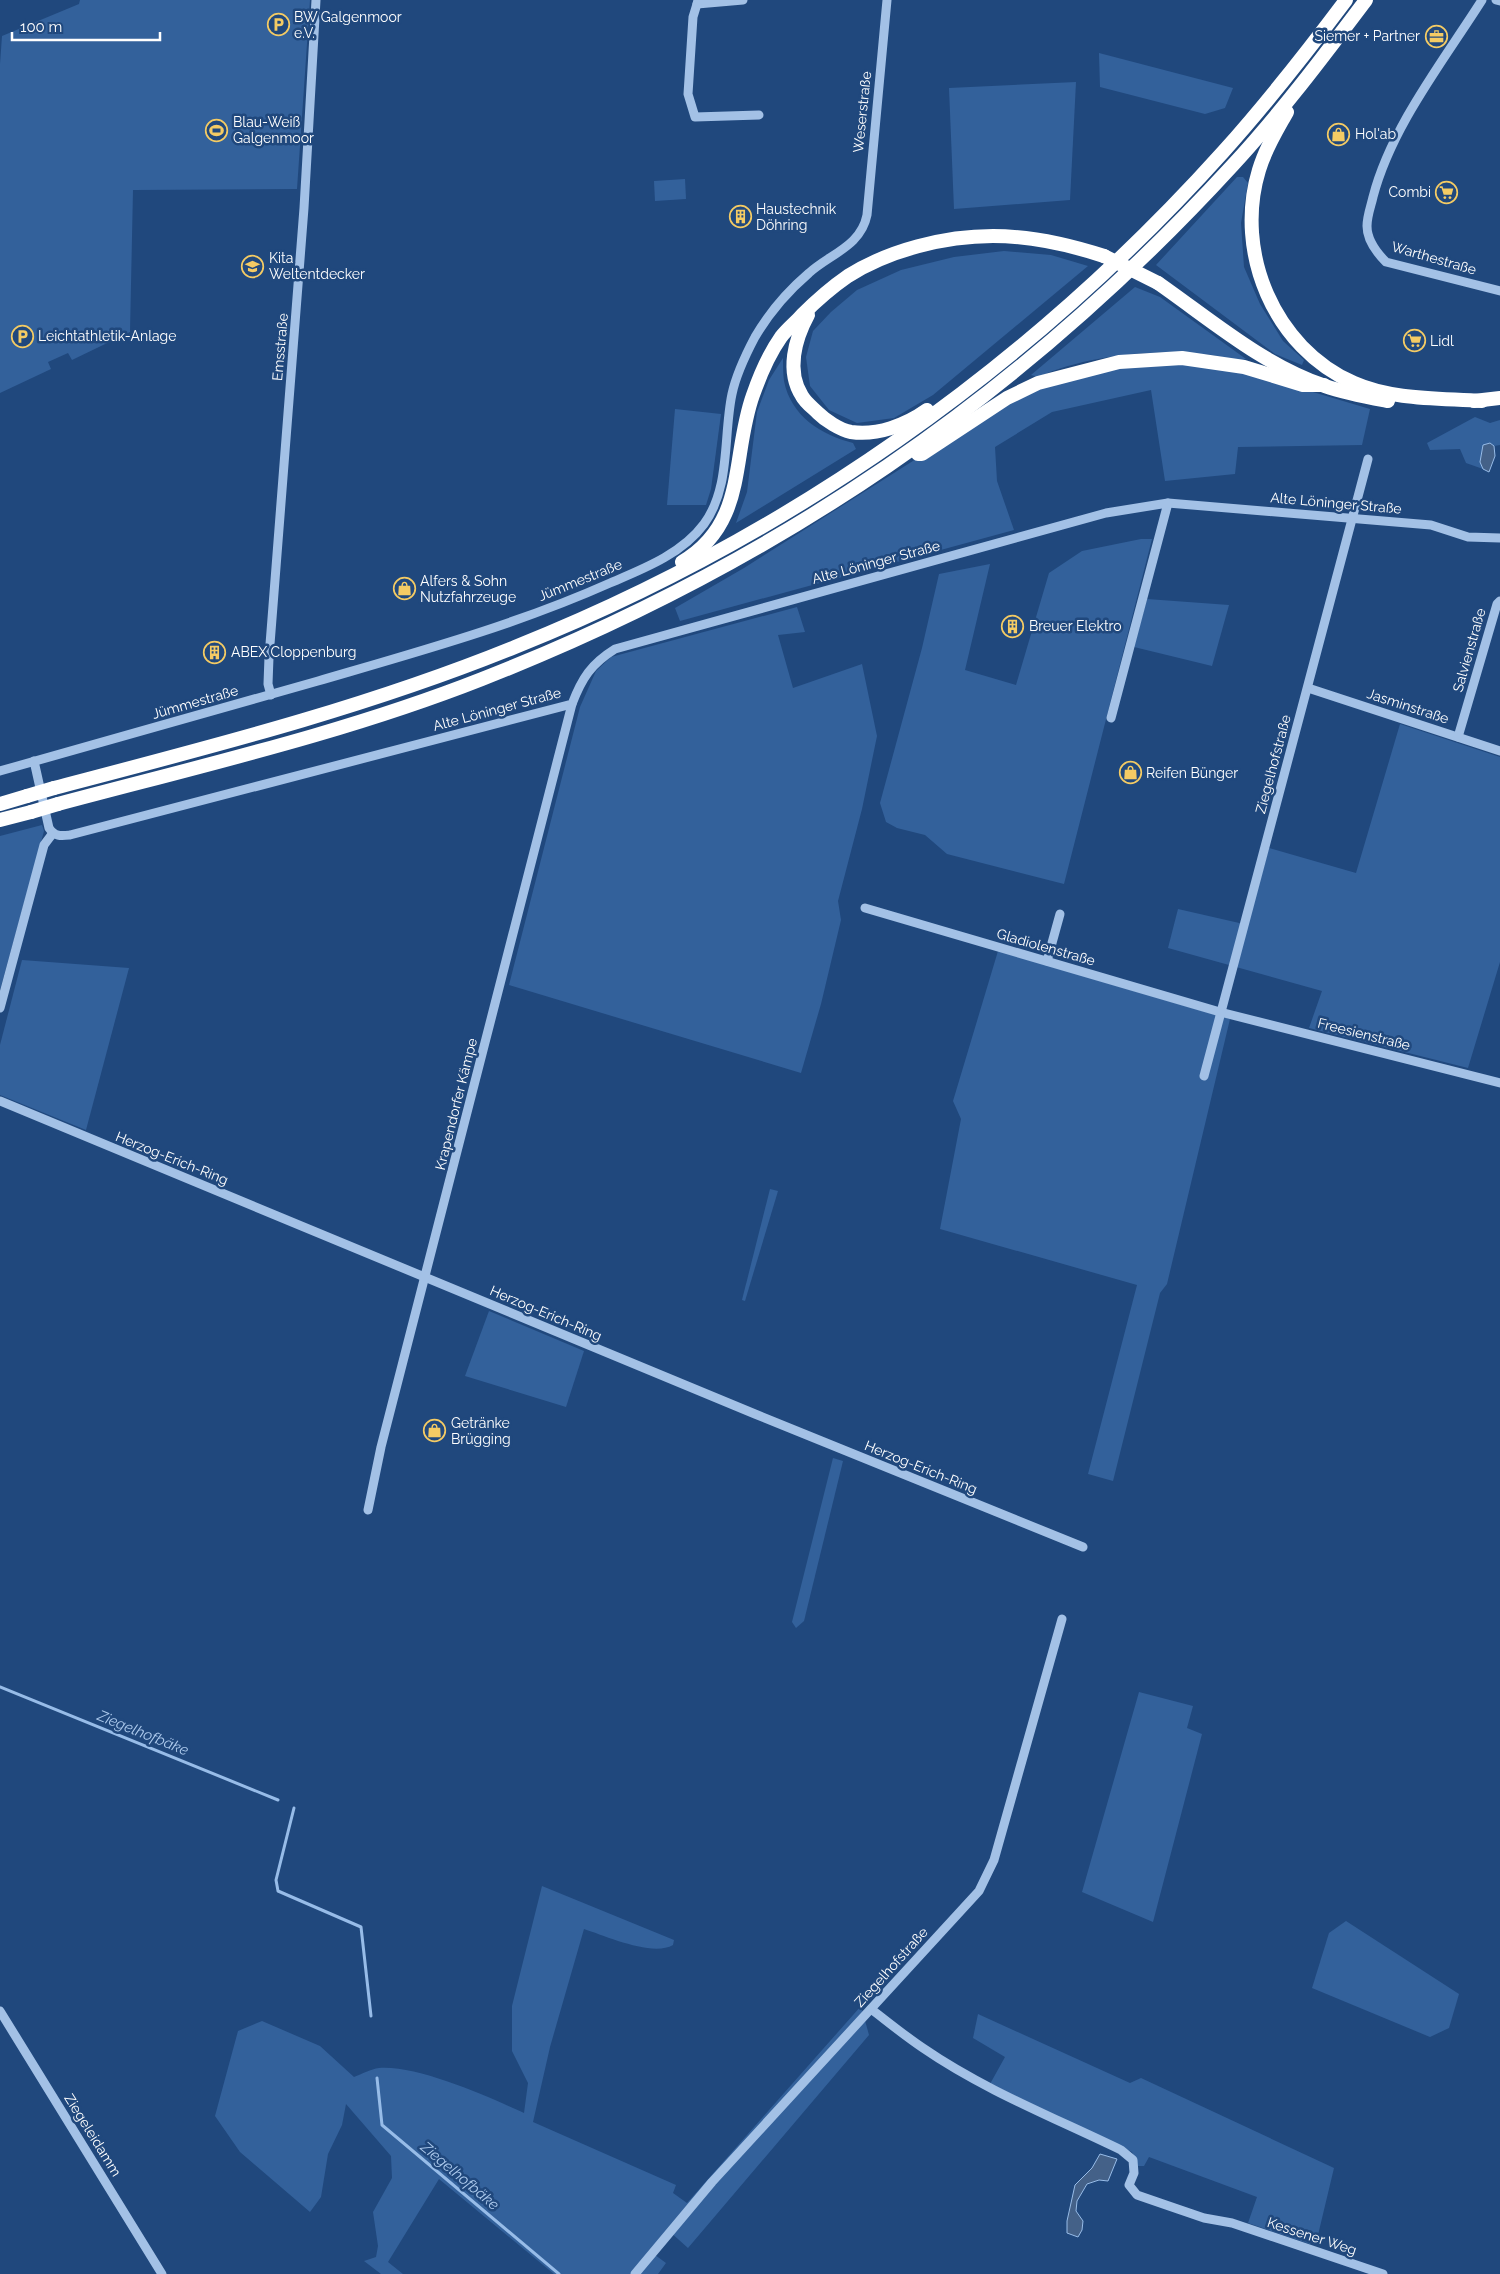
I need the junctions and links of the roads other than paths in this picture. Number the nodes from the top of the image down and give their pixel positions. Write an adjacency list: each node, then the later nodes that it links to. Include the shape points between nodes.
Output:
1 (316, 0): 27 (street, Emsstraße, via 304,208 270,649 268,684)
2 (743, 0): 9 (street)
3 (887, 0): 12 (street, Weserstraße)
4 (1346, 0): 16 (highway, via 1224,151 1165,214 1049,323)
5 (1366, 0): 10 (highway)
6 (1482, 0): 13 (street, Warthestraße, via 1395,138 1378,178 1367,228 1377,253 1386,262)
7 (1496, 0): 8 (street)
8 (1500, 1)
9 (698, 2): 11 (street, via 693,17 688,94 695,117)
10 (1308, 77): 18 (highway, via 1276,131 1259,170 1252,208 1253,250 1263,288 1281,321 1305,349 1324,367 1355,384 1410,396); 19 (highway, via 1235,164 1113,287 1004,382)
11 (759, 115)
12 (864, 227): 27 (street, Jümmestraße, via 854,241 811,271 788,293 765,320 748,350 732,392 718,495 704,525 687,542 644,568 528,616 475,635)
13 (1500, 291)
14 (816, 302): 15 (highway, bridge, via 848,276 906,250 950,240 991,236 1067,244 1104,256 1158,283 1249,347); 16 (highway, via 793,353 794,375 802,396 824,419 850,432 886,430 919,416 952,392); 25 (highway, via 782,336 766,363 748,412 728,510 711,539 690,557 651,580 574,615)
15 (1324, 386): 18 (highway, via 1405,404); 19 (highway, via 1303,385 1244,367 1182,358 1118,362 1038,383 1006,398 922,454)
16 (967, 390): 25 (highway, via 889,448 815,496 653,586)
17 (1500, 398): 18 (highway)
18 (1482, 401)
19 (906, 455): 35 (highway, bridge, via 827,508 735,562 563,646 479,680 271,747)
20 (1368, 459): 22 (street, Ziegelhofstraße)
21 (1168, 503): 22 (street, Alte Löninger Straße); 28 (street, Alte Löninger Straße, via 1106,513 615,649 587,672); 29 (street)
22 (1353, 518): 23 (street, Alte Löninger Straße, via 1432,525 1468,537); 26 (street, Ziegelhofstraße)
23 (1500, 538)
24 (1500, 601): 30 (street, Salvienstraße)
25 (568, 625): 34 (highway, bridge, via 481,661 351,707)
26 (1308, 688): 30 (street, Jasminstraße); 41 (street, Ziegelhofstraße)
27 (271, 695): 32 (street, Jümmestraße)
28 (572, 704): 36 (street, Alte Löninger Straße, via 70,835); 45 (street, Krapendorfer Kämpe)
29 (1111, 718)
30 (1458, 737): 31 (street, Jasminstraße)
31 (1500, 751)
32 (34, 761): 33 (street, Jümmestraße); 36 (street)
33 (0, 771)
34 (0, 804)
35 (0, 820)
36 (53, 834): 40 (street, via 44,845)
37 (865, 908): 39 (street, Gladiolenstraße)
38 (1060, 914): 39 (street)
39 (1047, 961): 41 (street, Gladiolenstraße)
40 (0, 1008)
41 (1220, 1012): 42 (street, Ziegelhofstraße); 43 (street, Freesienstraße)
42 (1204, 1076)
43 (1500, 1084)
44 (0, 1102): 45 (street, Herzog-Erich-Ring)
45 (426, 1277): 46 (street, Krapendorfer Kämpe, via 381,1447); 47 (street, Herzog-Erich-Ring)
46 (368, 1510)
47 (1082, 1547)
48 (1062, 1619): 49 (street, Ziegelhofstraße, via 994,1860 979,1891)
49 (871, 2009): 52 (street, Ziegelhofstraße, via 712,2182); 53 (street, Kessener Weg, via 924,2049 962,2072 1121,2150 1133,2160 1134,2173 1129,2185 1137,2195)
50 (0, 2011): 51 (street, Ziegeleidamm)
51 (162, 2274)
52 (635, 2274)
53 (1383, 2274)

